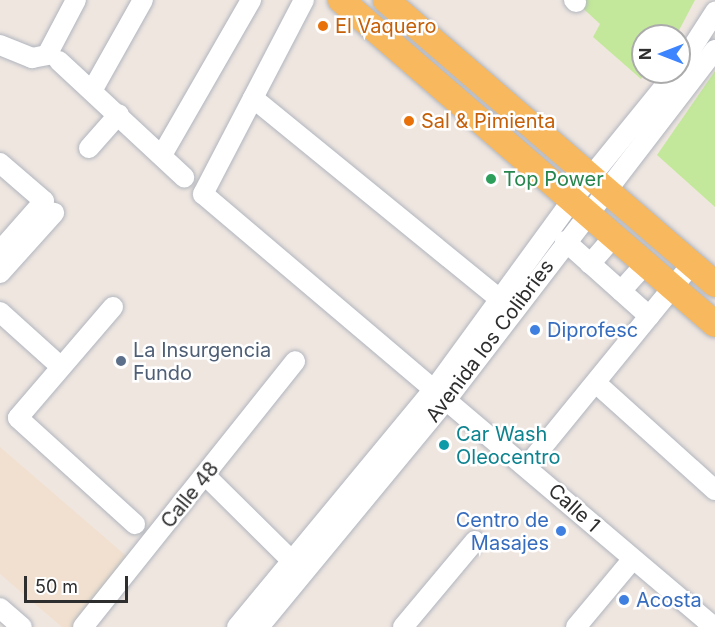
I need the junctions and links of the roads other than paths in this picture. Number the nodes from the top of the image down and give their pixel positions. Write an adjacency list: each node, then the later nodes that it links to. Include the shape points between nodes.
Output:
1 (76, 0): 8 (street, via 47,55 32,58)
2 (143, 0): 13 (street)
3 (250, 0): 17 (street)
4 (304, 0): 14 (street)
5 (341, 0): 21 (main road)
6 (386, 0): 20 (main road)
7 (715, 15): 9 (street)
8 (0, 45)
9 (691, 50)
10 (715, 50): 20 (street, Avenida los Colibries)
11 (59, 61): 13 (street)
12 (668, 84): 20 (street, Avenida los Colibries)
13 (93, 89): 15 (street)
14 (253, 98): 33 (street); 41 (street, Calle 1, via 203,194)
15 (119, 114): 16 (street); 17 (street)
16 (89, 148)
17 (162, 155): 19 (street)
18 (0, 163): 22 (street)
19 (184, 177)
20 (599, 184): 21 (street, Avenida los Colibries); 28 (main road)
21 (580, 206): 23 (main road); 24 (street, Avenida los Colibries); 33 (street, Avenida los Colibries)
22 (49, 207): 25 (street); 29 (street)
23 (614, 236): 26 (main road); 27 (street)
24 (565, 241): 27 (street); 33 (street, Avenida los Colibries)
25 (0, 250)
26 (646, 263): 31 (main road); 32 (street)
27 (591, 264): 32 (street)
28 (692, 264): 30 (main road); 31 (street)
29 (0, 273)
30 (715, 284)
31 (674, 286): 36 (street); 37 (main road)
32 (621, 291): 36 (street)
33 (507, 305): 41 (street, Avenida los Colibries)
34 (113, 307): 39 (street)
35 (0, 312): 39 (street)
36 (649, 316): 40 (street)
37 (715, 324)
38 (295, 361): 43 (street, Calle 48)
39 (61, 367): 45 (street, via 18,418)
40 (596, 383): 42 (street); 44 (street)
41 (441, 394): 42 (street, Calle 1); 48 (street, Avenida los Colibries)
42 (528, 466): 47 (street, Calle 1)
43 (206, 476): 48 (street); 51 (street, Calle 48)
44 (715, 490)
45 (135, 524)
46 (475, 541): 54 (street)
47 (632, 560): 55 (street); 56 (street, Calle 1)
48 (298, 568): 52 (street, Avenida los Colibries); 53 (street, Avenida los Colibries)
49 (0, 608): 50 (street)
50 (22, 627)
51 (83, 627)
52 (237, 627)
53 (259, 627)
54 (403, 627)
55 (576, 627)
56 (714, 627)

